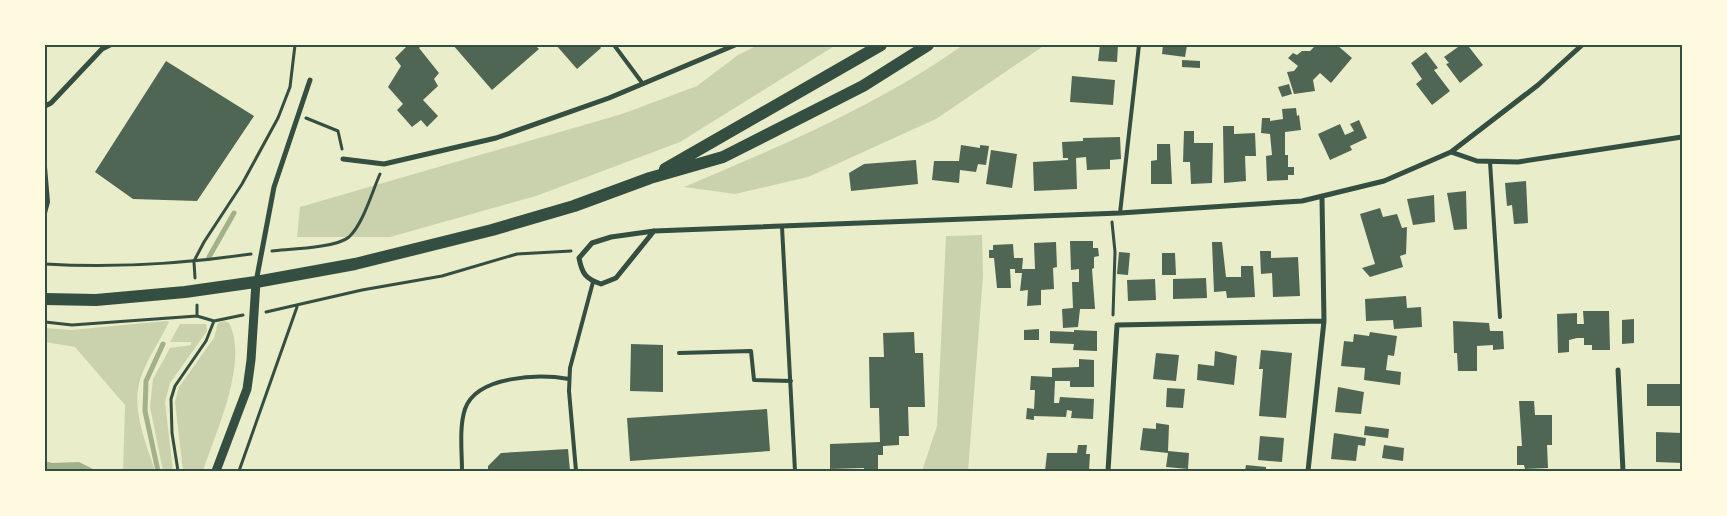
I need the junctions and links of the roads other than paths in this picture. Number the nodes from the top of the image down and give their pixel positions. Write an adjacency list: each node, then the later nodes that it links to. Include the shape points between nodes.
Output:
1 (110, 45): 11 (street, via 102,49)
2 (614, 45): 10 (lane)
3 (735, 45): 8 (street)
4 (881, 45): 17 (main road)
5 (928, 45): 17 (main road, via 863,86 723,157)
6 (1139, 45): 20 (lane)
7 (1582, 45): 13 (street, via 1538,85)
8 (723, 47): 10 (street)
9 (310, 80): 23 (street, via 274,187)
10 (643, 84): 14 (street, via 496,138 384,164)
11 (45, 106)
12 (1682, 137): 15 (street, via 1518,162)
13 (1451, 152): 15 (street); 18 (street, via 1384,181)
14 (343, 159)
15 (1490, 162): 26 (lane)
16 (45, 167): 19 (lane, via 48,202)
17 (650, 178): 23 (main road, via 574,206 484,232 355,264)
18 (1322, 198): 20 (street); 27 (street)
19 (45, 213)
20 (1120, 213): 21 (street)
21 (782, 227): 22 (street); 31 (lane)
22 (654, 231): 24 (street, via 616,278 602,284); 24 (street, via 592,243 579,258 581,272)
23 (256, 282): 25 (main road, via 96,300); 32 (street, via 252,360 247,389)
24 (593, 282): 30 (lane)
25 (45, 299)
26 (1500, 316)
27 (1324, 321): 36 (street, via 1117,325); 37 (street)
28 (679, 353): 31 (lane, via 751,351 754,380)
29 (1618, 370): 38 (street)
30 (569, 379): 33 (lane, via 547,375 494,384 471,398 465,410); 34 (lane)
31 (791, 381): 35 (lane)
32 (216, 471)
33 (462, 471)
34 (576, 471)
35 (796, 471)
36 (1108, 471)
37 (1308, 471)
38 (1623, 471)

